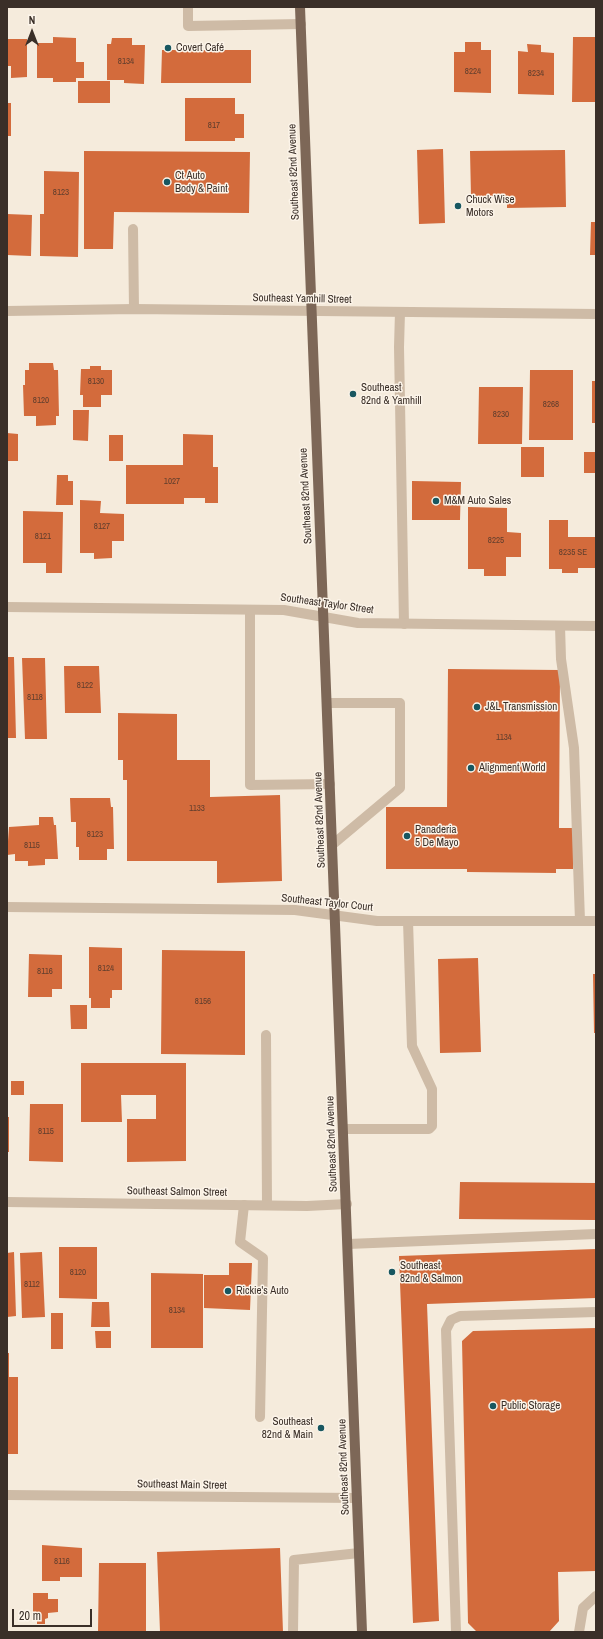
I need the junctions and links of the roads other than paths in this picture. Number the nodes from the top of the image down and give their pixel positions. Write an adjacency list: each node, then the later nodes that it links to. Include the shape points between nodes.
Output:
1 (188, 7): 3 (street, via 188,26)
2 (300, 7): 3 (main road, Southeast 82nd Avenue)
3 (301, 24): 7 (main road, Southeast 82nd Avenue)
4 (133, 229): 5 (street)
5 (134, 310): 6 (street, Southeast Yamhill Street); 7 (street, Southeast Yamhill Street)
6 (7, 311)
7 (312, 311): 8 (street, Southeast Yamhill Street); 12 (main road, Southeast 82nd Avenue)
8 (400, 312): 9 (street, Southeast Yamhill Street); 13 (street, via 398,347)
9 (596, 314)
10 (7, 607): 11 (street, Southeast Taylor Street)
11 (250, 610): 12 (street, Southeast Taylor Street, via 284,610); 17 (street, via 250,785)
12 (324, 617): 13 (street, Southeast Taylor Street, via 358,623); 16 (main road, Southeast 82nd Avenue)
13 (404, 624): 14 (street, Southeast Taylor Street)
14 (560, 626): 15 (street, Southeast Taylor Street); 22 (street, via 561,659 574,748)
15 (596, 626)
16 (328, 703): 17 (main road, Southeast 82nd Avenue); 18 (street, via 400,703 400,788)
17 (330, 784): 18 (main road, Southeast 82nd Avenue)
18 (332, 845): 20 (main road, Southeast 82nd Avenue)
19 (7, 907): 20 (street, Southeast Taylor Court, via 295,910)
20 (335, 915): 21 (street, Southeast Taylor Court, via 377,921); 25 (main road, Southeast 82nd Avenue)
21 (408, 921): 22 (street, Southeast Taylor Court); 25 (street, via 412,1046 432,1089 432,1126 429,1129)
22 (580, 921): 23 (street, Southeast Taylor Court)
23 (596, 921)
24 (266, 1035): 29 (street)
25 (343, 1130): 27 (main road, Southeast 82nd Avenue)
26 (7, 1202): 28 (street, Southeast Salmon Street)
27 (347, 1204): 29 (street, Southeast Salmon Street); 31 (main road, Southeast 82nd Avenue)
28 (244, 1205): 29 (street, Southeast Salmon Street); 33 (street, via 240,1242 263,1258)
29 (267, 1205)
30 (596, 1234): 31 (street)
31 (348, 1244): 35 (main road, Southeast 82nd Avenue)
32 (596, 1312): 40 (street, via 460,1316 451,1320 446,1330)
33 (260, 1417)
34 (7, 1495): 35 (street, Southeast Main Street)
35 (357, 1498): 36 (main road, Southeast 82nd Avenue)
36 (359, 1553): 38 (street, via 294,1560); 39 (main road, Southeast 82nd Avenue)
37 (596, 1596): 41 (street, via 584,1608)
38 (293, 1632)
39 (362, 1632)
40 (456, 1632)
41 (579, 1632)

